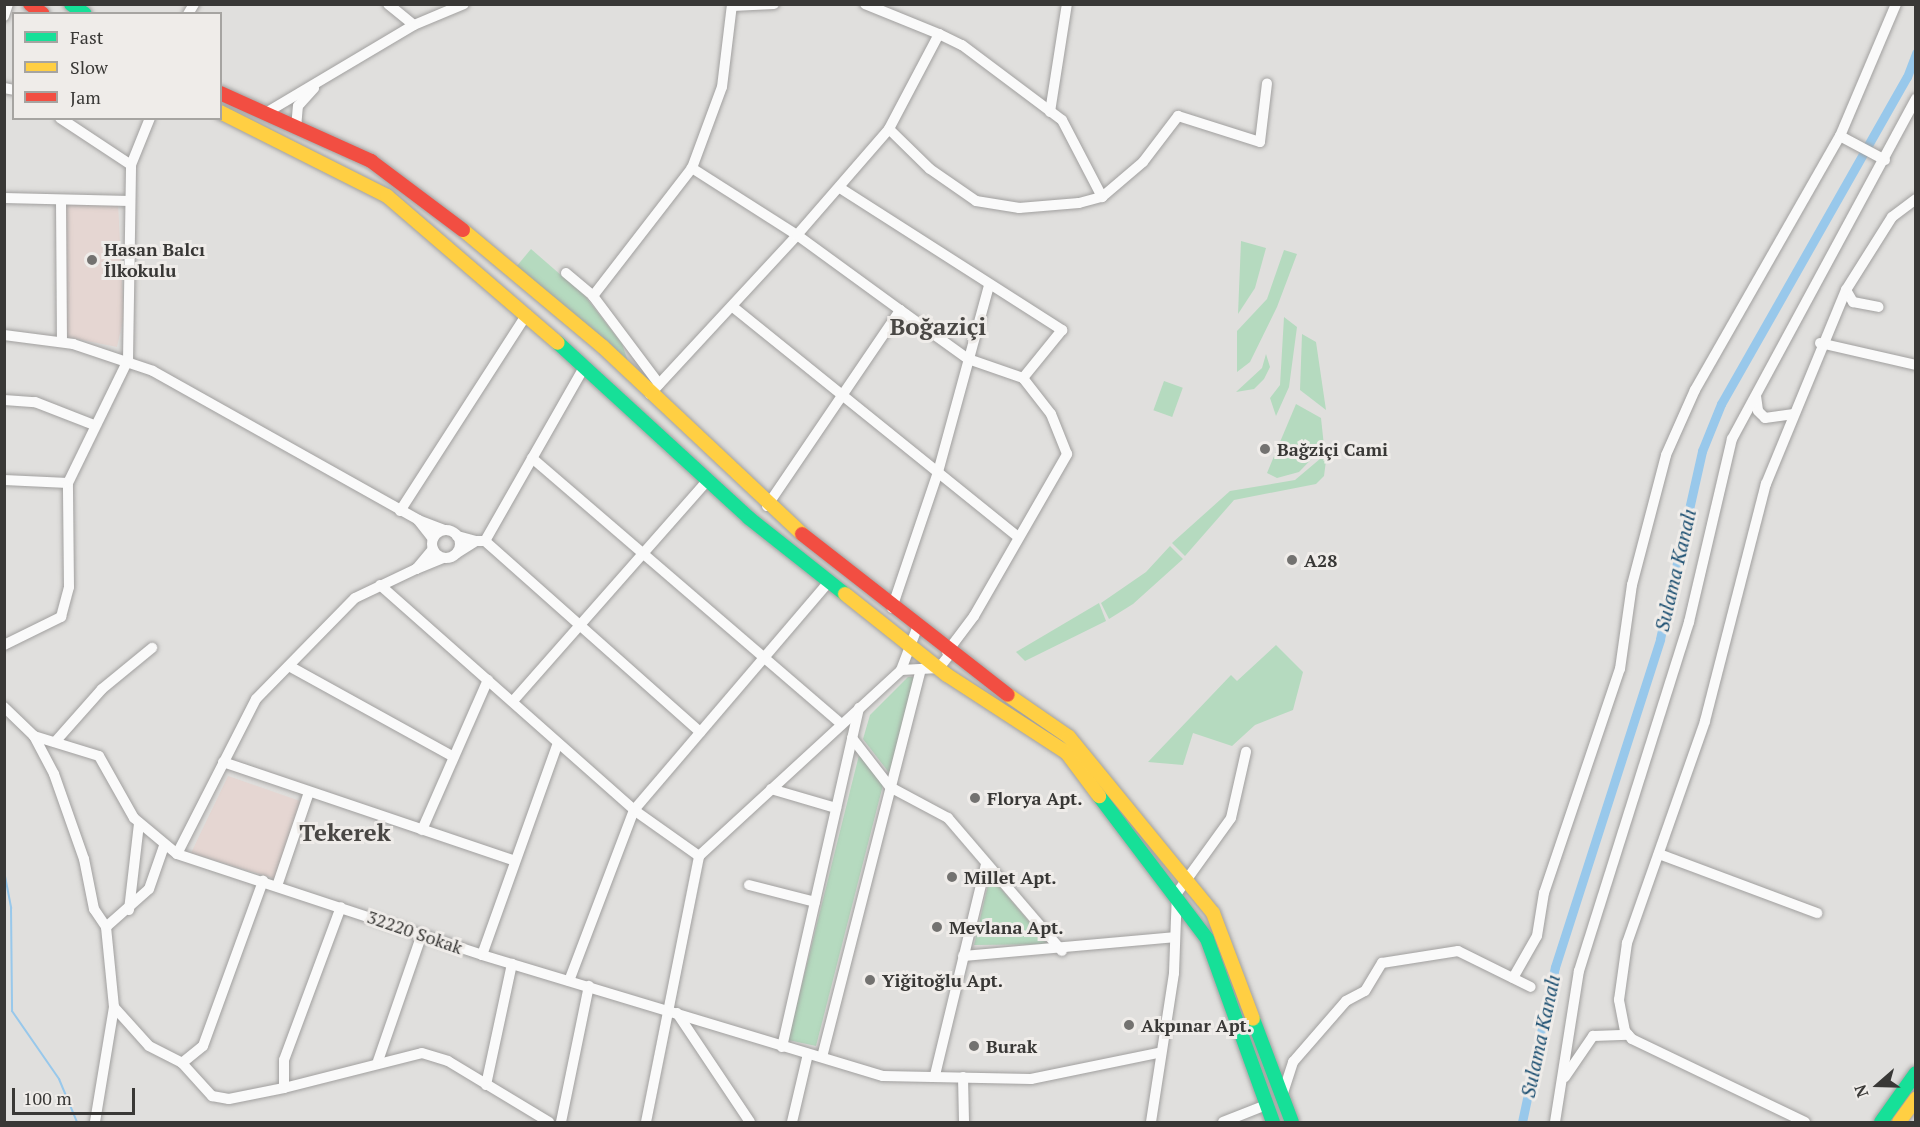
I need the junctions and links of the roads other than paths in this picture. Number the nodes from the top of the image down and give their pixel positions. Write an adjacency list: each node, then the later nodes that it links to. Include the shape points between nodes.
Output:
1 (8, 4): 9 (street)
2 (388, 4): 10 (street)
3 (464, 4): 10 (street)
4 (774, 4): 8 (street)
5 (865, 4): 11 (street)
6 (1067, 4): 16 (street)
7 (1896, 4): 23 (street)
8 (732, 5): 26 (street, via 722,87)
9 (5, 15)
10 (414, 25): 12 (street)
11 (939, 34): 16 (street, via 963,45); 22 (street)
12 (329, 74): 18 (street); 21 (street, via 298,106)
13 (1267, 83): 28 (street, via 1260,142 1178,116 1143,162)
14 (222, 94): 18 (main road)
15 (1916, 99): 24 (street)
16 (1050, 112): 28 (street, via 1062,120)
17 (222, 113): 41 (main road, via 387,196)
18 (264, 114): 21 (main road)
19 (63, 120): 25 (street)
20 (149, 120): 25 (street)
21 (296, 128): 50 (main road, via 370,161 419,193)
22 (889, 129): 27 (street); 28 (street, via 930,169 976,201 1019,208)
23 (1845, 138): 24 (street); 129 (street, via 1695,390 1666,455 1632,585 1620,669 1544,893 1537,936)
24 (1882, 159): 52 (street)
25 (131, 165): 32 (street)
26 (692, 168): 33 (street); 37 (street)
27 (840, 188): 33 (street); 35 (street)
28 (1102, 197)
29 (4, 198): 31 (street)
30 (1916, 199): 36 (street, via 1892,217)
31 (61, 200): 32 (street); 43 (street)
32 (130, 201): 46 (street)
33 (797, 235): 38 (street); 40 (street)
34 (566, 273): 37 (street)
35 (989, 285): 45 (street); 49 (street, via 1062,330)
36 (1846, 290): 39 (street, via 1853,302); 44 (street)
37 (593, 296): 50 (street)
38 (733, 307): 50 (street); 51 (street)
39 (1879, 308)
40 (900, 310): 45 (street); 51 (street)
41 (527, 314): 48 (main road); 62 (street)
42 (4, 335): 43 (street)
43 (62, 342): 46 (street)
44 (1820, 343): 47 (street); 54 (street)
45 (968, 359): 49 (street); 57 (street)
46 (128, 360): 55 (street); 62 (street)
47 (1916, 365)
48 (585, 366): 56 (street); 58 (main road)
49 (1023, 378): 65 (street, via 1052,414 1067,454)
50 (654, 389): 61 (main road)
51 (843, 395): 57 (street); 61 (street)
52 (1756, 396): 54 (street, via 1758,411 1765,418); 149 (street, via 1732,439 1689,622 1579,971)
53 (4, 400): 55 (street, via 34,402)
54 (1794, 414): 109 (street, via 1766,484 1705,721)
55 (94, 425): 60 (street)
56 (532, 458): 67 (street); 70 (street)
57 (938, 472): 65 (street); 75 (street)
58 (709, 479): 70 (street); 73 (main road)
59 (4, 480): 60 (street)
60 (68, 483): 79 (street, via 69,586 61,617)
61 (767, 506): 75 (main road)
62 (400, 511): 63 (street)
63 (418, 520): 64 (street); 68 (street)
64 (444, 530): 66 (street); 68 (street)
65 (1016, 535): 81 (street, via 974,616)
66 (457, 536): 67 (street); 69 (street)
67 (480, 541): 69 (street); 76 (street)
68 (433, 544): 71 (street); 72 (street)
69 (457, 553): 71 (street)
70 (640, 555): 76 (street); 82 (street)
71 (443, 558): 72 (street)
72 (416, 569): 74 (street)
73 (829, 582): 78 (main road); 82 (street)
74 (380, 585): 83 (street, via 355,598); 87 (street)
75 (892, 608): 77 (main road)
76 (579, 624): 88 (street); 92 (street)
77 (917, 628): 78 (street); 81 (main road)
78 (908, 642): 84 (main road); 86 (street)
79 (4, 645)
80 (152, 648): 95 (street, via 102,689)
81 (948, 653): 84 (street); 113 (main road, via 1069,737)
82 (763, 658): 91 (street); 92 (street)
83 (289, 666): 98 (street); 99 (street, via 256,699)
84 (939, 668): 85 (street); 117 (main road, via 1067,753)
85 (921, 669): 86 (street); 100 (street)
86 (901, 670): 90 (street)
87 (488, 680): 88 (street); 98 (street)
88 (513, 701): 96 (street)
89 (4, 707): 93 (street)
90 (859, 707): 91 (street); 94 (street)
91 (841, 724): 101 (street)
92 (700, 732): 104 (street)
93 (34, 736): 95 (street, 32220 Sokak); 122 (street, via 69,813 94,909)
94 (852, 738): 100 (street); 103 (street)
95 (55, 742): 105 (street, 32220 Sokak, via 99,756)
96 (558, 743): 104 (street); 111 (street)
97 (1246, 752): 113 (street, via 1231,818)
98 (454, 757): 106 (street)
99 (223, 762): 102 (street); 108 (street)
100 (890, 787): 112 (street, via 948,818); 139 (street)
101 (771, 789): 103 (street); 110 (street)
102 (309, 792): 106 (street); 116 (street)
103 (836, 808): 118 (street)
104 (634, 810): 110 (street); 130 (street)
105 (139, 824): 107 (street, 32220 Sokak); 120 (street)
106 (422, 830): 111 (street)
107 (164, 846): 108 (street, 32220 Sokak); 120 (street, via 149,889)
108 (177, 854): 114 (street, 32220 Sokak)
109 (1659, 854): 121 (street); 135 (street, via 1627,943 1619,1000)
110 (699, 856): 134 (street)
111 (515, 861): 126 (street)
112 (986, 864): 125 (street); 127 (street)
113 (1185, 878): 117 (street); 147 (main road, via 1214,913 1233,954)
114 (263, 881): 116 (street, 32220 Sokak); 141 (street, via 203,1046)
115 (749, 885): 118 (street)
116 (277, 886): 119 (street, 32220 Sokak)
117 (1177, 893): 124 (street); 150 (main road, via 1208,939)
118 (815, 902): 136 (street)
119 (341, 907): 123 (street, 32220 Sokak); 146 (street, via 284,1060)
120 (129, 910): 122 (street)
121 (1817, 913)
122 (106, 927): 133 (street)
123 (422, 934): 126 (street, 32220 Sokak); 140 (street)
124 (1174, 937): 125 (street); 137 (street, via 1174,973)
125 (1062, 951): 127 (street)
126 (482, 955): 128 (street, 32220 Sokak)
127 (963, 956): 143 (street)
128 (512, 964): 130 (street, 32220 Sokak); 145 (street)
129 (1513, 978): 132 (street); 147 (street, via 1458,951 1382,963 1365,991 1346,1001 1293,1062)
130 (569, 981): 131 (street, 32220 Sokak)
131 (589, 986): 134 (street, 32220 Sokak); 153 (street)
132 (1531, 987)
133 (114, 1007): 141 (street, via 148,1046); 151 (street)
134 (673, 1011): 136 (street, 32220 Sokak); 154 (street); 155 (street)
135 (1628, 1035): 149 (street, via 1599,1034 1588,1040 1567,1071); 163 (street)
136 (782, 1047): 138 (street, 32220 Sokak)
137 (1158, 1053): 144 (street, 32220 Sokak, via 1031,1079); 158 (street)
138 (808, 1054): 139 (street, 32220 Sokak); 156 (street)
139 (822, 1057): 143 (street, 32220 Sokak, via 883,1076)
140 (378, 1061): 145 (street, via 422,1053 448,1061); 146 (street)
141 (182, 1063): 146 (street, via 212,1096 229,1099)
142 (1916, 1072): 164 (main road)
143 (935, 1076): 144 (street, 32220 Sokak)
144 (963, 1077): 157 (street)
145 (486, 1085): 152 (street)
146 (284, 1088)
147 (1282, 1096): 161 (main road)
148 (1916, 1099): 165 (main road)
149 (1558, 1100): 162 (street)
150 (1266, 1105): 159 (street); 160 (main road)
151 (95, 1122)
152 (549, 1122)
153 (561, 1122)
154 (646, 1122)
155 (750, 1122)
156 (792, 1122)
157 (964, 1122)
158 (1151, 1122)
159 (1223, 1122)
160 (1273, 1122)
161 (1292, 1122)
162 (1555, 1122)
163 (1804, 1122)
164 (1881, 1122)
165 (1899, 1122)

